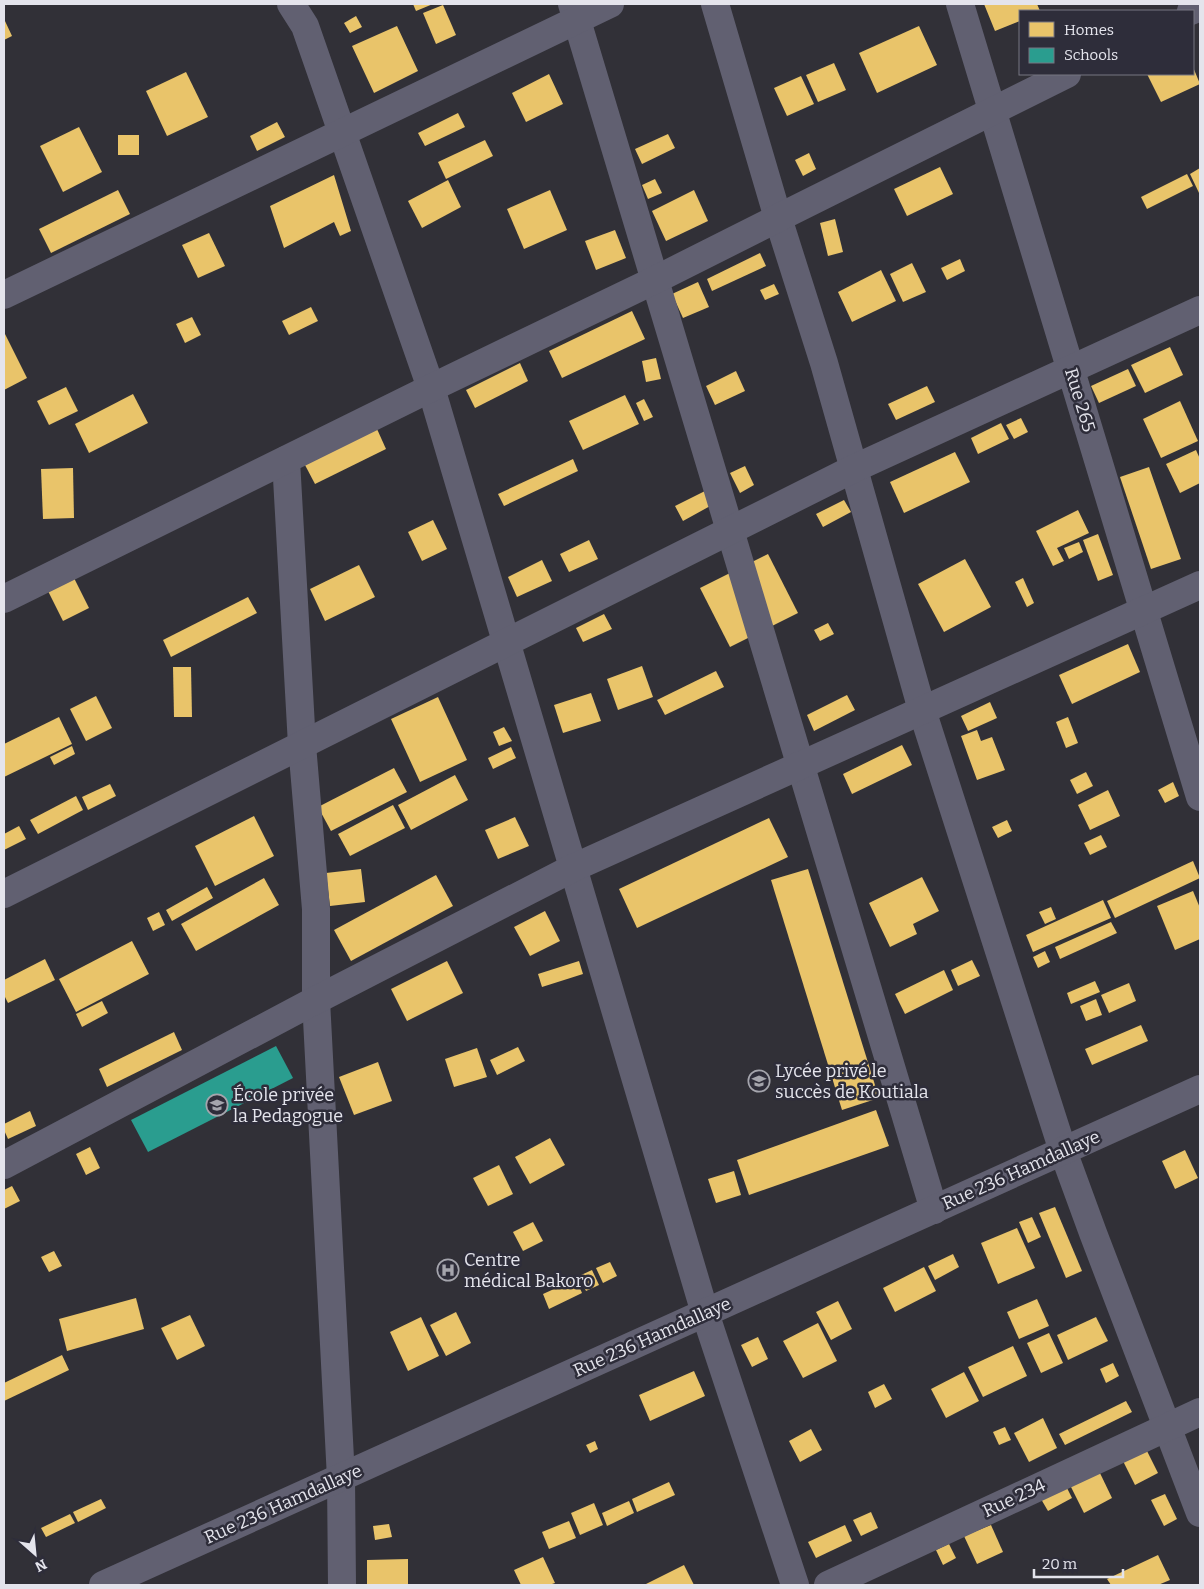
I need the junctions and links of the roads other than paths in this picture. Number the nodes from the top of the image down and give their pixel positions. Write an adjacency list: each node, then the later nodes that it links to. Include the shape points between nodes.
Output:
1 (291, 4): 8 (street, via 305,26)
2 (610, 4): 5 (street)
3 (715, 4): 9 (street)
4 (960, 4): 7 (street, Rue 265)
5 (575, 12): 8 (street); 10 (street)
6 (1065, 75): 7 (street)
7 (992, 111): 9 (street); 13 (street, Rue 265)
8 (342, 133): 11 (street); 14 (street)
9 (778, 218): 10 (street); 16 (street, via 824,363)
10 (655, 280): 14 (street); 17 (street)
11 (4, 295)
12 (1200, 310): 13 (street)
13 (1071, 370): 16 (street); 20 (street, Rue 265)
14 (431, 388): 15 (street); 21 (street)
15 (286, 460): 19 (street); 23 (street)
16 (853, 469): 17 (street); 22 (street)
17 (730, 531): 21 (street); 24 (street)
18 (1200, 585): 20 (street)
19 (4, 599)
20 (1144, 610): 22 (street); 25 (street, Rue 265)
21 (505, 643): 23 (street); 26 (street)
22 (922, 710): 24 (street); 30 (street)
23 (302, 745): 27 (street); 28 (street, via 316,909)
24 (801, 765): 26 (street); 32 (street)
25 (1200, 797)
26 (573, 868): 28 (street); 33 (street)
27 (4, 894)
28 (316, 1000): 31 (street); 36 (street)
29 (1200, 1089): 30 (street, Rue 236 Hamdallaye)
30 (1063, 1151): 32 (street, Rue 236 Hamdallaye); 35 (street)
31 (4, 1165)
32 (934, 1210): 33 (street, Rue 236 Hamdallaye)
33 (705, 1313): 36 (street, Rue 236 Hamdallaye); 40 (street)
34 (1200, 1412): 35 (street, Rue 234)
35 (1167, 1427): 37 (street); 41 (street, Rue 234)
36 (341, 1478): 38 (street, Rue 236 Hamdallaye); 39 (street)
37 (1200, 1512)
38 (103, 1585)
39 (342, 1585)
40 (795, 1585)
41 (828, 1585)

